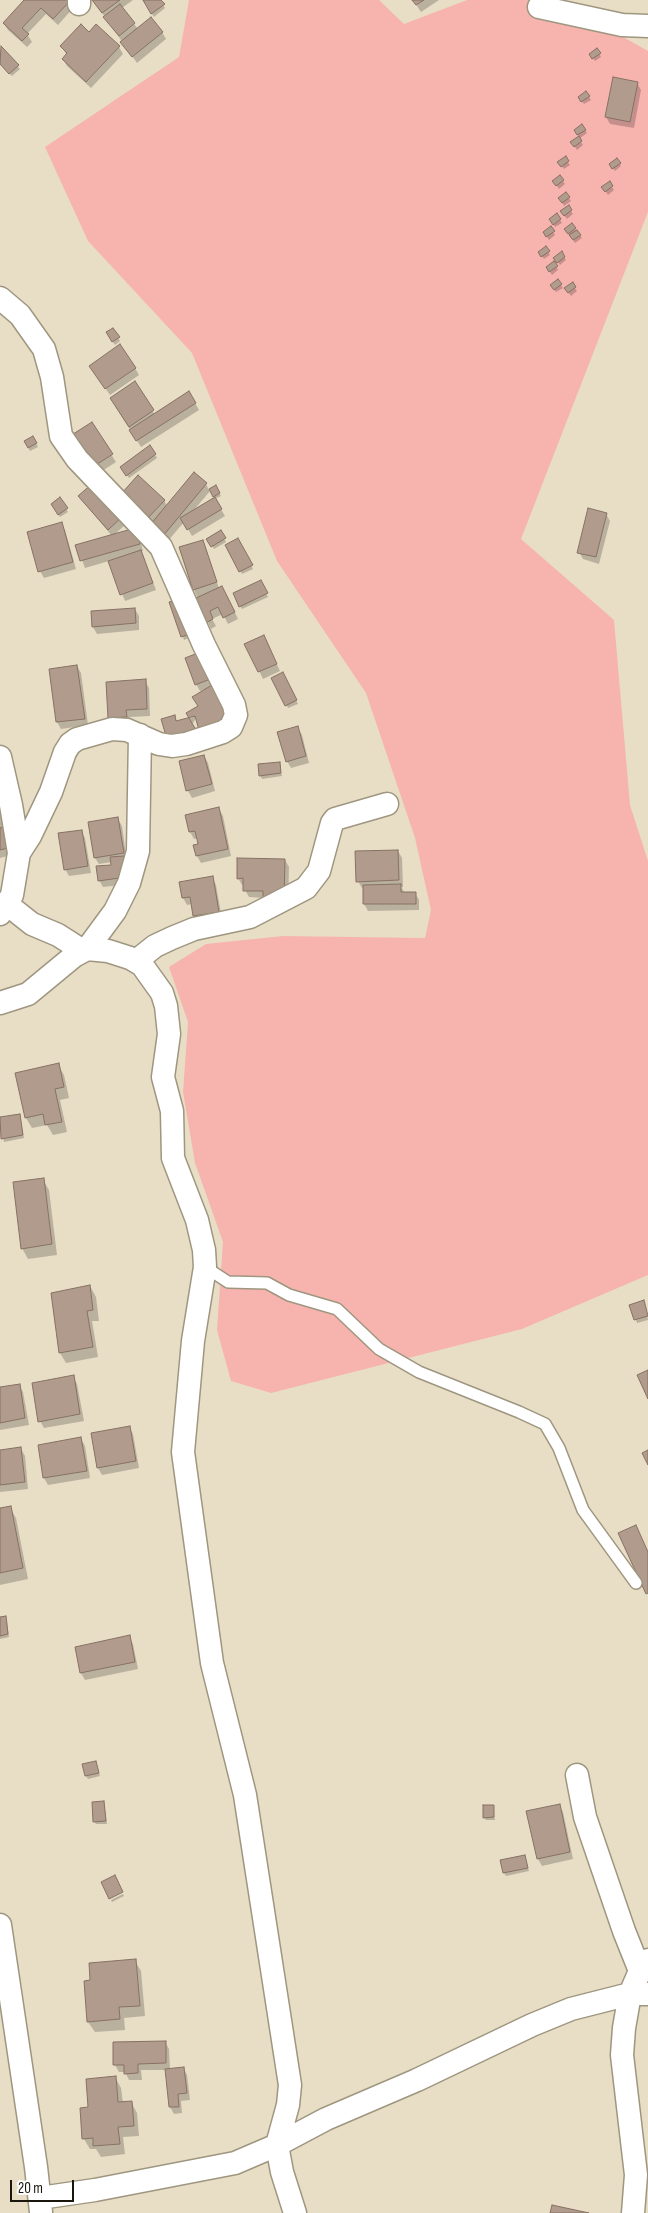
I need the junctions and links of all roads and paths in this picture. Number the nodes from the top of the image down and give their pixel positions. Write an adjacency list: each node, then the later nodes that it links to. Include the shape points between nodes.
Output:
1 (538, 7): 2 (street, via 622,25)
2 (648, 26)
3 (0, 298): 4 (street, via 20,315 44,349 61,436 77,459 161,547 234,705 234,722 223,732 172,746)
4 (140, 736): 7 (street, via 127,730 112,729 70,744 64,752 48,800); 9 (street, via 138,851 126,890 115,911)
5 (0, 757): 7 (street)
6 (387, 804): 10 (street, via 335,819 319,871 306,888 250,917 194,929 172,938)
7 (19, 853): 8 (street, via 14,890)
8 (4, 910): 9 (street)
9 (85, 950): 10 (street, via 108,951); 11 (street, via 28,994)
10 (136, 961): 12 (street, via 162,993 166,1006 169,1034 162,1077 172,1111 172,1158 197,1220)
11 (0, 1003)
12 (205, 1267): 13 (lane, via 228,1282 267,1283 289,1295 338,1309 378,1349 411,1367 544,1424 559,1448 583,1510); 18 (street, via 193,1341 183,1452 212,1663 244,1795 290,2085)
13 (636, 1583)
14 (577, 1775): 16 (street, via 585,1817 624,1931)
15 (0, 1925): 19 (street)
16 (644, 1965): 17 (street)
17 (639, 1994): 18 (street, via 570,2009 302,2130); 21 (street, via 624,2028 622,2055 636,2175)
18 (277, 2145): 19 (street, via 209,2170 95,2190); 20 (street)
19 (41, 2205)
20 (295, 2213)
21 (633, 2213)

